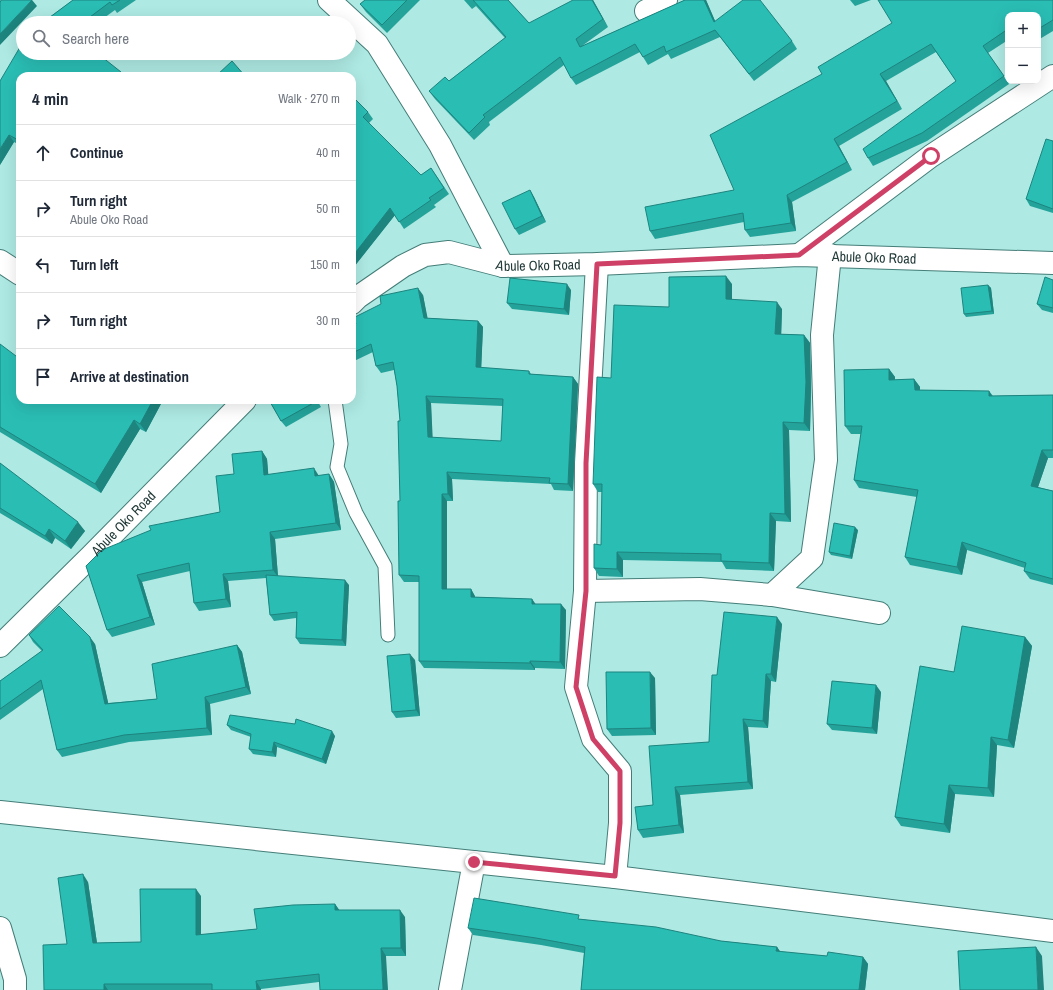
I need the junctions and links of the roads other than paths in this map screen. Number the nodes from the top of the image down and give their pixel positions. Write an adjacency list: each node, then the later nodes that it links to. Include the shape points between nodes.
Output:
1 (329, 0): 4 (street)
2 (666, 0): 3 (street)
3 (646, 11)
4 (346, 16)
5 (356, 25): 12 (street, via 377,44 440,145)
6 (1053, 76): 7 (street, via 931,156)
7 (799, 255): 8 (street, Abule Oko Road); 11 (street, Abule Oko Road)
8 (830, 255): 10 (street, Abule Oko Road); 18 (street, via 822,335 826,460 812,558)
9 (0, 261): 13 (street)
10 (1053, 263)
11 (597, 264): 12 (street, Abule Oko Road); 17 (street, via 586,463)
12 (503, 266): 14 (street, Abule Oko Road, via 449,252 424,255 402,266)
13 (16, 271)
14 (356, 299)
15 (241, 404): 21 (street, Abule Oko Road)
16 (336, 404): 20 (lane, via 341,444 337,467 356,513 385,566)
17 (586, 591): 18 (street, via 700,589); 24 (street, via 576,687 593,739 620,771 620,823)
18 (772, 595): 19 (street)
19 (879, 613)
20 (388, 635)
21 (0, 646)
22 (0, 812): 23 (street)
23 (474, 862): 24 (street); 28 (street)
24 (615, 876): 26 (street)
25 (0, 928): 27 (street, via 15,979)
26 (1053, 931)
27 (15, 990)
28 (450, 990)

